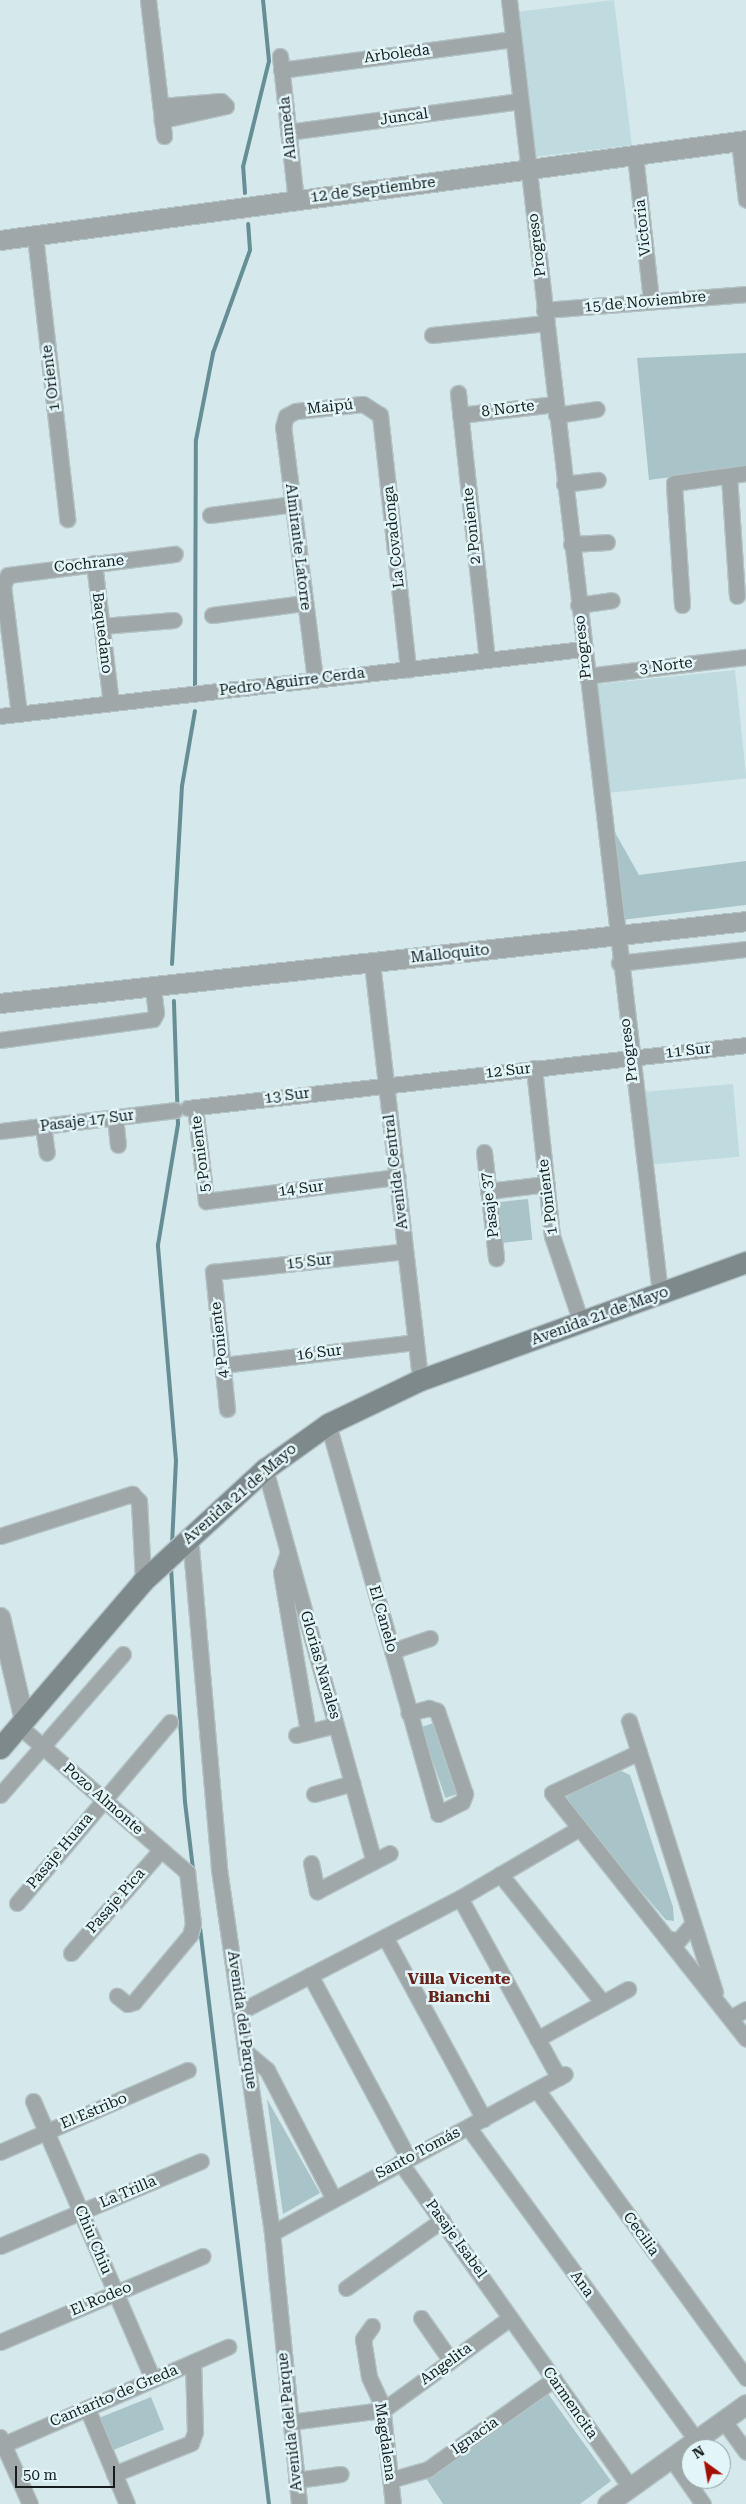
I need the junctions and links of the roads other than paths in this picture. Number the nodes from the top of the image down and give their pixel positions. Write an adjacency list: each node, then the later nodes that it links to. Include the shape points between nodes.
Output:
1 (148, 0): 7 (street)
2 (509, 0): 3 (street, Progreso)
3 (513, 39): 4 (street, Arboleda); 5 (street, Progreso)
4 (281, 63): 6 (street, Alameda)
5 (520, 101): 6 (street, Juncal); 10 (street, Progreso)
6 (288, 132): 11 (street, Alameda)
7 (164, 136)
8 (743, 140): 9 (street, 12 de Septiembre); 12 (street)
9 (635, 155): 10 (street, 12 de Septiembre); 16 (street, Victoria)
10 (528, 171): 11 (street, 12 de Septiembre); 17 (street, Progreso)
11 (296, 200): 13 (street, 12 de Septiembre)
12 (746, 200)
13 (35, 236): 14 (street, 12 de Septiembre); 31 (street, 1 Oriente)
14 (0, 240)
15 (746, 294): 16 (street, 15 de Noviembre)
16 (651, 301): 17 (street, 15 de Noviembre)
17 (545, 316): 18 (street, 15 de Noviembre); 21 (street, Progreso)
18 (432, 336)
19 (458, 393): 23 (street, 2 Poniente)
20 (375, 408): 24 (street, Maipú, via 364,404 296,411); 47 (street, La Covadonga, via 380,415)
21 (556, 409): 22 (street, 8 Norte); 23 (street, 8 Norte); 28 (street, Progreso)
22 (597, 410)
23 (460, 415): 46 (street, 2 Poniente)
24 (286, 416): 29 (street, Almirante Latorre, via 283,427)
25 (746, 474): 26 (street)
26 (728, 476): 36 (street); 40 (street, via 674,483)
27 (598, 480): 28 (street)
28 (564, 484): 33 (street, Progreso)
29 (293, 504): 30 (street); 38 (street, Almirante Latorre)
30 (210, 515)
31 (67, 519)
32 (607, 542): 33 (street)
33 (571, 544): 39 (street, Progreso)
34 (174, 554): 35 (street, Cochrane)
35 (94, 564): 43 (street, Baquedano); 51 (street, Cochrane, via 15,572 6,578)
36 (737, 596)
37 (612, 600): 39 (street)
38 (305, 603): 41 (street); 49 (street, Almirante Latorre)
39 (578, 605): 44 (street, Progreso)
40 (682, 605)
41 (212, 615)
42 (174, 620): 43 (street)
43 (102, 626): 50 (street, Baquedano)
44 (583, 648): 46 (street, Pedro Aguirre Cerda); 48 (street, Progreso)
45 (746, 656): 48 (street, 3 Norte)
46 (487, 660): 47 (street, Pedro Aguirre Cerda)
47 (408, 669): 49 (street, Pedro Aguirre Cerda)
48 (586, 676): 54 (street, Progreso)
49 (315, 679): 50 (street, Pedro Aguirre Cerda)
50 (111, 703): 51 (street, Pedro Aguirre Cerda)
51 (19, 714): 52 (street, Pedro Aguirre Cerda)
52 (0, 716)
53 (746, 921): 54 (street, Malloquito)
54 (616, 936): 56 (street, Malloquito); 57 (street, Progreso)
55 (746, 949): 57 (street)
56 (372, 963): 58 (street, Malloquito); 64 (street, Avenida Central)
57 (619, 963): 62 (street, Progreso)
58 (154, 987): 59 (street, Malloquito); 60 (street, via 156,1013 153,1019)
59 (0, 1003)
60 (0, 1040)
61 (746, 1045): 62 (street, 11 Sur)
62 (630, 1057): 63 (street, 12 Sur); 80 (street, Progreso)
63 (534, 1068): 64 (street, 12 Sur); 73 (street, 1 P0niente)
64 (386, 1084): 65 (street, 13 Sur); 72 (street, Avenida Central)
65 (186, 1109): 66 (street, Pasaje 17 Sur); 75 (street, 5 Poniente)
66 (115, 1117): 67 (street, Pasaje 17 Sur); 69 (street)
67 (43, 1126): 68 (street, Pasaje 17 Sur); 71 (street)
68 (0, 1131)
69 (118, 1145)
70 (484, 1152): 74 (street, Pasaje 37)
71 (47, 1153)
72 (397, 1177): 75 (street, 14 Sur); 76 (street, Avenida Central)
73 (546, 1184): 74 (street); 81 (street, 1 P0niente, via 554,1243)
74 (488, 1190): 77 (street, Pasaje 37)
75 (206, 1201)
76 (405, 1251): 79 (street, 15 Sur); 82 (street, Avenida Central)
77 (496, 1258)
78 (746, 1262): 80 (main road, Avenida 21 de Mayo)
79 (213, 1272): 83 (street, 4 Poniente)
80 (660, 1294): 81 (main road, Avenida 21 de Mayo)
81 (581, 1322): 84 (main road, Avenida 21 de Mayo)
82 (416, 1342): 83 (street, 16 Sur); 84 (street, Avenida Central)
83 (223, 1365): 85 (street, 4 Poniente)
84 (420, 1380): 86 (main road, Avenida 21 de Mayo)
85 (227, 1409)
86 (328, 1424): 87 (main road, Avenida 21 de Mayo); 94 (street, El Canelo)
87 (265, 1469): 89 (main road, Avenida 21 de Mayo); 90 (street, Glorias Navales)
88 (0, 1536): 91 (street, via 132,1494 139,1501)
89 (185, 1541): 91 (main road, Avenida 21 de Mayo); 126 (street, Avenida del Parque, via 219,1869)
90 (288, 1552): 100 (street, Glorias Navales); 100 (street, via 281,1572 302,1734)
91 (143, 1582): 99 (main road, Avenida 21 de Mayo)
92 (0, 1617): 99 (street)
93 (430, 1638): 94 (street)
94 (392, 1651): 96 (street, El Canelo)
95 (123, 1654): 101 (street)
96 (410, 1714): 96 (street, El Canelo, via 438,1814 462,1802 465,1794 437,1711 429,1708)
97 (629, 1721): 103 (street)
98 (170, 1722): 107 (street, Pasaje Huara)
99 (22, 1723): 101 (street, Pozo Almonte); 102 (main road, Avenida 21 de Mayo)
100 (336, 1725): 104 (street, Glorias Navales)
101 (42, 1747): 106 (street); 107 (street, Pozo Almonte)
102 (0, 1748)
103 (639, 1752): 108 (street, via 552,1793); 116 (street)
104 (352, 1783): 105 (street); 111 (street, Glorias Navales)
105 (314, 1794)
106 (0, 1795)
107 (104, 1801): 109 (street, Pozo Almonte); 115 (street, Pasaje Huara)
108 (578, 1829): 113 (street); 118 (street)
109 (161, 1850): 119 (street, Pasaje Pica); 122 (street, Pozo Almonte, via 187,1872 193,1924 190,1935 134,2002 127,2004)
110 (390, 1853): 111 (street)
111 (374, 1861): 112 (street, via 317,1891)
112 (311, 1863)
113 (500, 1874): 114 (street); 124 (street)
114 (460, 1898): 117 (street); 128 (street)
115 (17, 1903)
116 (693, 1923): 118 (street, via 678,1940); 123 (street)
117 (384, 1937): 120 (street); 134 (street)
118 (667, 1938): 123 (street)
119 (71, 1953)
120 (310, 1975): 126 (street); 138 (street, Pasaje Isabel)
121 (628, 1989): 124 (street)
122 (117, 1996)
123 (718, 2001): 127 (street)
124 (603, 2003): 128 (street)
125 (746, 2009): 127 (street)
126 (241, 2011): 130 (street, Avenida del Parque)
127 (730, 2018): 129 (street)
128 (537, 2039): 132 (street, Santo Tomás, via 562,2076)
129 (746, 2040)
130 (247, 2053): 140 (street, via 266,2070); 143 (street, Avenida del Parque)
131 (188, 2070): 136 (street, El Estribo)
132 (537, 2090): 134 (street, Santo Tomás); 155 (street, Cecilia)
133 (33, 2102): 136 (street, Chiu Chiu)
134 (484, 2119): 135 (street, Santo Tomás)
135 (468, 2127): 138 (street, Santo Tomás); 163 (street, Ana)
136 (46, 2132): 137 (street, El Estribo); 141 (street, Chiu Chiu)
137 (0, 2152)
138 (404, 2160): 140 (street, Santo Tomás); 142 (street, Pasaje Isabel)
139 (201, 2161): 141 (street, La Trilla)
140 (334, 2199): 143 (street, Santo Tomás)
141 (81, 2212): 144 (street, La Trilla); 147 (street, Chiu Chiu)
142 (442, 2220): 146 (street); 149 (street, Pasaje Isabel)
143 (272, 2233): 162 (street, Avenida del Parque)
144 (0, 2246)
145 (203, 2256): 147 (street, El Rodeo)
146 (346, 2288)
147 (116, 2293): 151 (street, El Rodeo); 156 (street, Chiu Chiu)
148 (421, 2318): 153 (street)
149 (510, 2318): 153 (street, Angelita); 157 (street, Carmencita)
150 (372, 2326): 160 (street, Magdalena, via 363,2336 367,2370)
151 (0, 2342)
152 (228, 2347): 154 (street, Cantarito de Greda)
153 (451, 2361): 160 (street, Angelita)
154 (193, 2362): 156 (street, Cantarito de Greda); 169 (street, via 195,2432 191,2443)
155 (746, 2378)
156 (154, 2379): 159 (street, Cantarito de Greda)
157 (554, 2379): 172 (street, Ignacia, via 428,2469); 173 (street, Carmencita)
158 (746, 2404): 161 (street)
159 (87, 2408): 165 (street, Cantarito de Greda); 169 (street)
160 (383, 2410): 162 (street); 172 (street, Magdalena)
161 (724, 2420): 164 (street); 167 (street)
162 (290, 2422): 171 (street, Avenida del Parque)
163 (695, 2439)
164 (697, 2439)
165 (1, 2442): 174 (street)
166 (681, 2450): 168 (street)
167 (746, 2452)
168 (670, 2458): 173 (street); 178 (street)
169 (114, 2474): 175 (street)
170 (341, 2474): 171 (street)
171 (296, 2480): 176 (street, Avenida del Parque)
172 (390, 2480): 177 (street, Magdalena)
173 (622, 2497)
174 (30, 2504)
175 (127, 2504)
176 (298, 2504)
177 (393, 2504)
178 (703, 2504)

